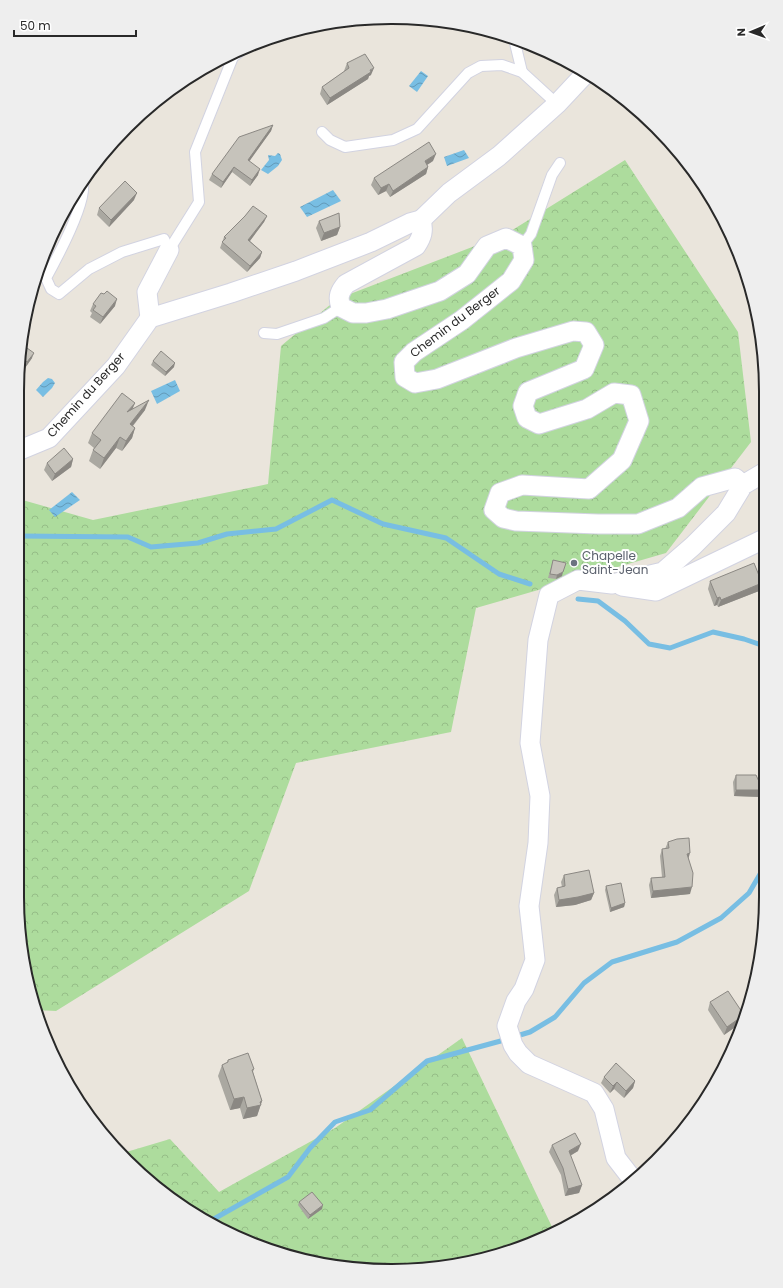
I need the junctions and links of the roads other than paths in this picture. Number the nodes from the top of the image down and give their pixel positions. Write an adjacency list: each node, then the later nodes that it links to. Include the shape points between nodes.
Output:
1 (516, 46): 3 (lane)
2 (230, 61): 11 (lane, via 195,152 199,202)
3 (522, 72): 5 (lane); 6 (lane, via 502,65 481,66 468,74 417,129 393,140 345,147 330,140)
4 (580, 80): 5 (street)
5 (557, 104): 9 (street, via 499,156 448,193)
6 (322, 132)
7 (560, 163): 10 (lane, via 552,175 531,234)
8 (84, 190): 11 (lane, via 76,214 46,278 51,289 59,294 89,268 122,252 164,239)
9 (421, 220): 12 (street, via 422,238 416,246 346,284 340,291); 13 (street, via 296,271)
10 (522, 246): 12 (street, via 506,238 487,246 467,274 432,294 366,313 353,313); 17 (street, Chemin du Berger, via 524,260 510,281 462,320 414,352 404,362 405,377 415,383 437,379 516,348 573,331 586,332 594,346 584,369 528,392 523,406 527,418 539,424 587,409 614,393 631,395 639,421 622,460 589,489 522,485 500,492 494,510 503,518 516,521 638,524 678,508 702,487 735,478)
11 (170, 250): 13 (street, via 147,292)
12 (341, 307): 14 (lane, via 324,318 284,332)
13 (150, 318): 15 (street, Chemin du Berger, via 116,366 49,438)
14 (264, 333)
15 (24, 448)
16 (759, 475): 17 (street)
17 (742, 485): 19 (street, via 726,513 663,572)
18 (759, 541): 19 (street, via 656,591)
19 (612, 584): 20 (street, via 578,580 550,596 544,613 538,640 530,743 540,796 538,843 529,906 535,960 507,1026 512,1045 529,1064 594,1093 604,1109 616,1158)
20 (630, 1176)

